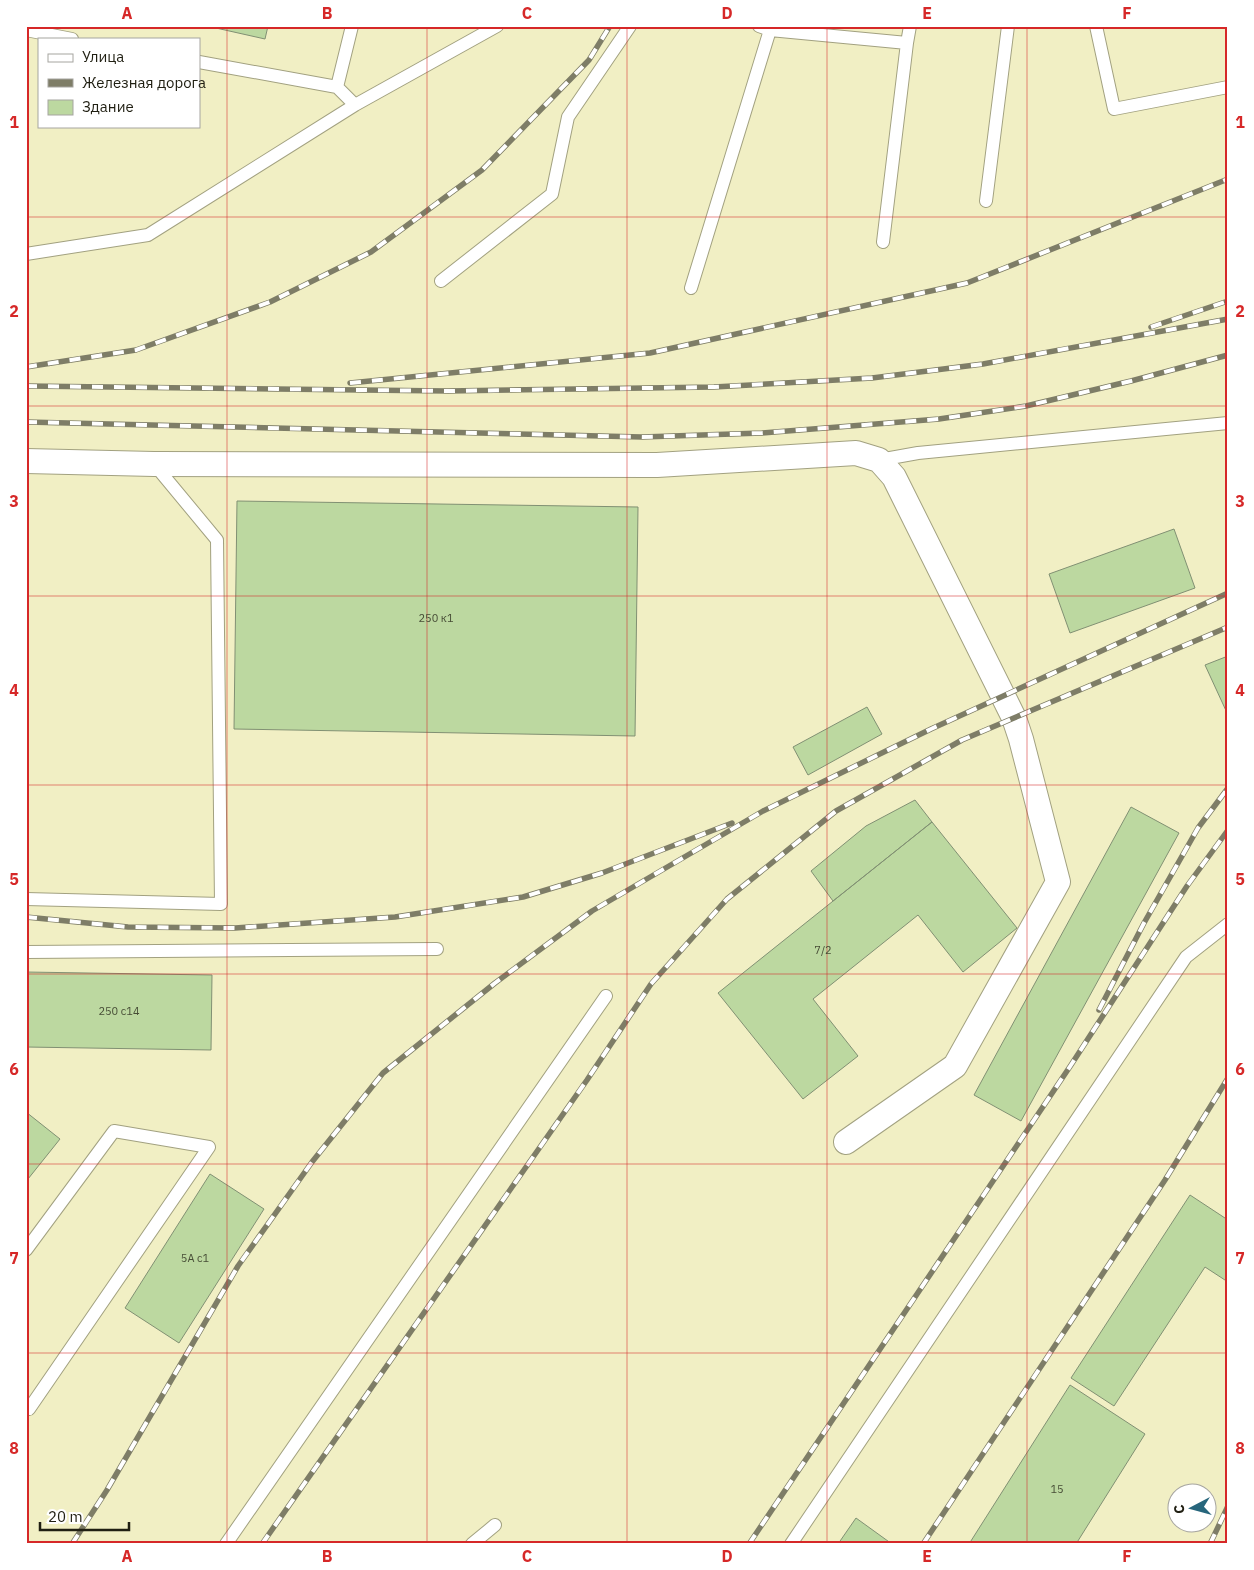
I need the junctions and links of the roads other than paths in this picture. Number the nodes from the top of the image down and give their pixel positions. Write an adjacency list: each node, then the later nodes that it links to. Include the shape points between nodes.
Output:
1 (352, 26): 12 (lane)
2 (497, 26): 14 (lane)
3 (630, 26): 18 (lane, via 568,117 552,194)
4 (910, 26): 10 (lane)
5 (1008, 26): 15 (lane)
6 (1096, 26): 13 (lane, via 1114,108)
7 (765, 28): 10 (lane); 19 (lane)
8 (26, 30): 9 (lane)
9 (67, 38)
10 (907, 43): 16 (lane)
11 (200, 62): 12 (lane)
12 (337, 87): 14 (lane)
13 (1228, 87)
14 (355, 105): 17 (lane, via 148,235)
15 (986, 201)
16 (883, 242)
17 (26, 254)
18 (441, 281)
19 (691, 288)
20 (1228, 423): 21 (lane, via 918,453)
21 (879, 460): 23 (street, via 856,453 657,465); 29 (street, via 894,476 1014,718 1058,882 955,1066)
22 (26, 461): 23 (street)
23 (154, 464): 24 (lane, via 217,540 221,904)
24 (26, 898)
25 (1228, 924): 35 (lane, via 1186,957)
26 (437, 949): 27 (lane)
27 (26, 952)
28 (606, 996): 33 (lane)
29 (846, 1142)
30 (26, 1250): 31 (lane, via 114,1131 209,1147)
31 (27, 1411)
32 (495, 1525): 34 (lane)
33 (226, 1544)
34 (472, 1544)
35 (791, 1544)

